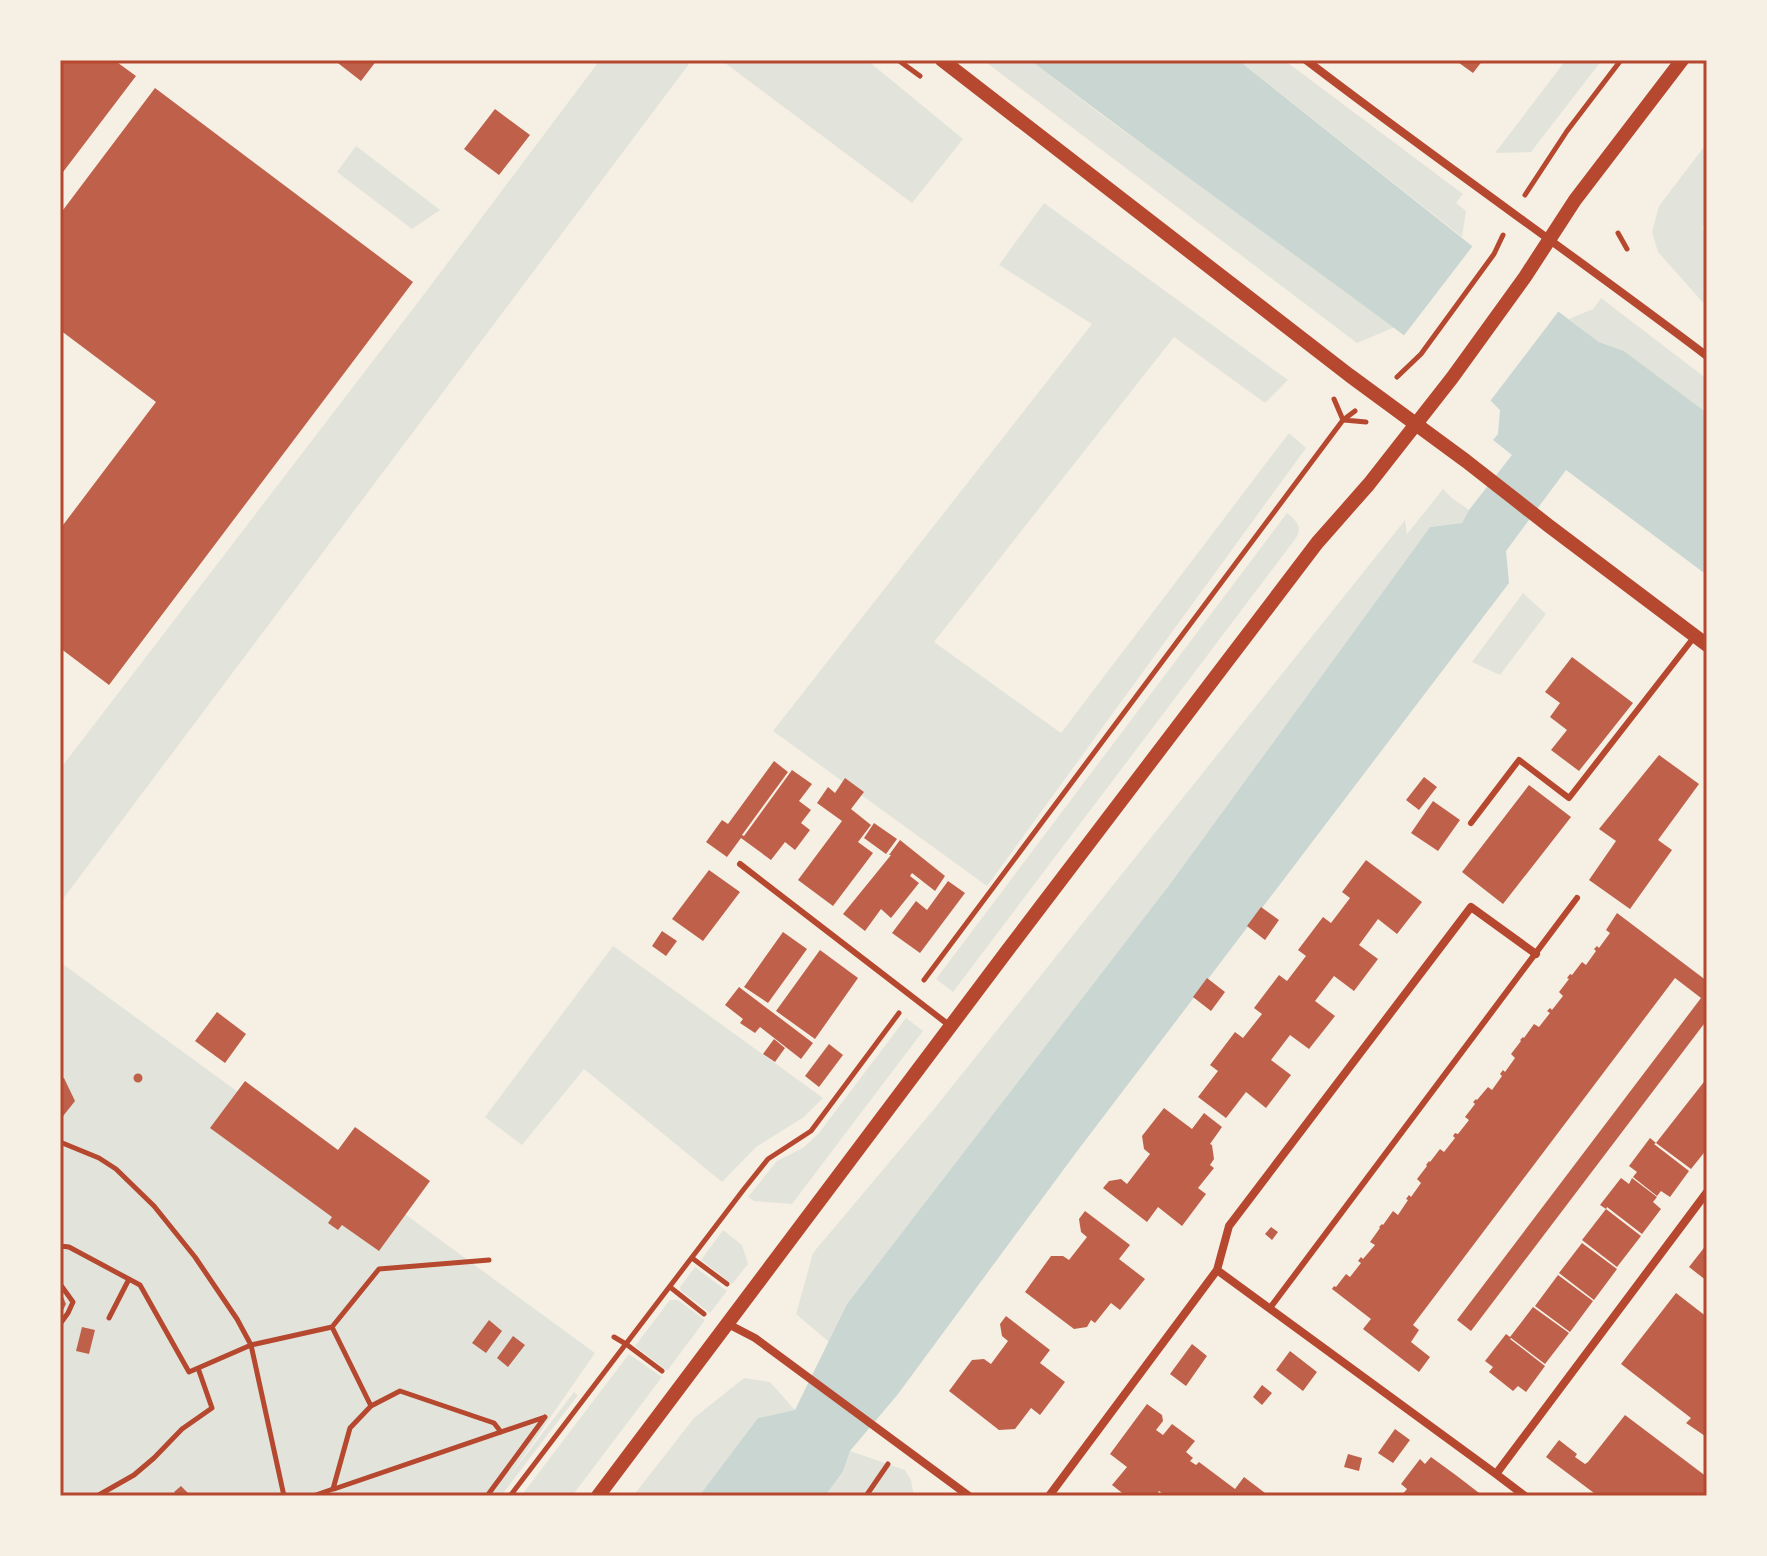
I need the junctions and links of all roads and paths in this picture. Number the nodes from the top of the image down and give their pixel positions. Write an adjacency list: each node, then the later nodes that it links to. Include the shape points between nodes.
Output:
1 (942, 60): 13 (street)
2 (1306, 60): 5 (street)
3 (1621, 60): 5 (path)
4 (1682, 60): 7 (street)
5 (1513, 214): 7 (street)
6 (1618, 233): 8 (path)
7 (1549, 239): 11 (street); 13 (street)
8 (1627, 249)
9 (1494, 254): 10 (path)
10 (1421, 354)
11 (1707, 356)
12 (1343, 420): 19 (path)
13 (1415, 425): 14 (street); 20 (street, via 1317,543)
14 (1701, 641): 15 (lane, via 1569,798 1519,760)
15 (1471, 823)
16 (740, 864): 19 (lane)
17 (1577, 898): 18 (lane)
18 (1536, 954): 26 (street, via 1471,907 1229,1226); 31 (lane)
19 (912, 996): 20 (lane); 24 (path, via 811,1131 768,1159)
20 (951, 1026): 30 (street)
21 (60, 1142): 38 (path, via 116,1169 154,1206 195,1257)
22 (1707, 1192): 44 (street)
23 (60, 1246): 27 (path)
24 (692, 1258): 29 (path); 30 (path)
25 (489, 1260): 35 (path, via 379,1269)
26 (1217, 1270): 31 (street); 56 (street)
27 (129, 1279): 32 (path); 39 (path, via 140,1285 189,1372)
28 (60, 1284): 33 (path, via 73,1302)
29 (670, 1287): 34 (path, via 707,1316); 37 (path)
30 (747, 1299): 34 (street)
31 (1270, 1308): 44 (street)
32 (109, 1318)
33 (60, 1324)
34 (728, 1324): 43 (street, via 755,1338); 52 (street)
35 (332, 1327): 38 (path); 41 (path)
36 (614, 1337): 37 (path)
37 (626, 1344): 40 (path); 51 (path)
38 (251, 1345): 39 (path); 48 (path)
39 (198, 1368): 47 (path, via 212,1408 134,1475)
40 (665, 1373)
41 (371, 1406): 42 (path, via 400,1391 494,1423); 46 (path, via 350,1428)
42 (501, 1432): 46 (path); 50 (path, via 545,1417)
43 (902, 1446): 45 (street); 53 (path)
44 (1496, 1474): 57 (street)
45 (956, 1486): 54 (street); 55 (street)
46 (333, 1489): 49 (path)
47 (97, 1496)
48 (284, 1496)
49 (313, 1496)
50 (487, 1496)
51 (510, 1496)
52 (598, 1496)
53 (866, 1496)
54 (948, 1496)
55 (969, 1496)
56 (1049, 1496)
57 (1525, 1496)

